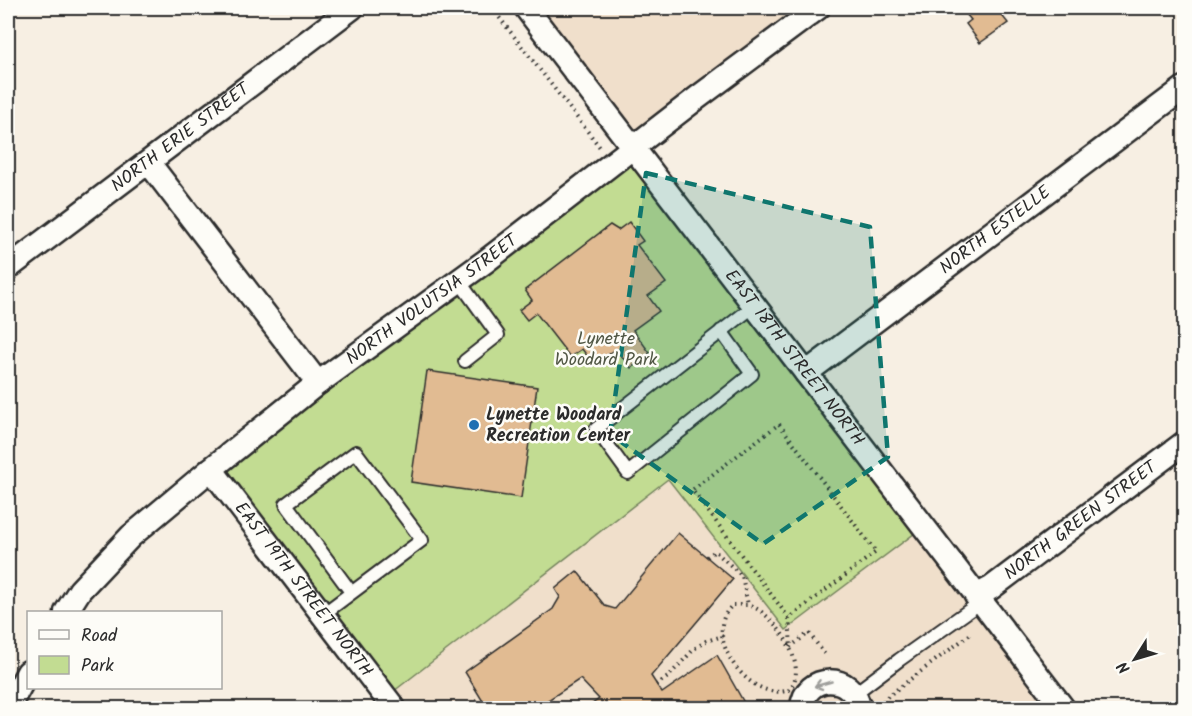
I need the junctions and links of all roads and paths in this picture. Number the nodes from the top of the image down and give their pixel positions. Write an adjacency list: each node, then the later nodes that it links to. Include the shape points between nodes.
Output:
1 (352, 8): 7 (street, NORTH ERIE STREET)
2 (492, 8): 8 (path)
3 (526, 8): 6 (street, EAST 18TH STREET NORTH)
4 (818, 8): 6 (street, NORTH VOLUTSIA STREET)
5 (1185, 88): 14 (street, NORTH ESTELLE)
6 (633, 147): 8 (street, NORTH VOLUTSIA STREET); 11 (street, EAST 18TH STREET NORTH)
7 (149, 163): 9 (street, NORTH ERIE STREET); 15 (street)
8 (612, 163): 10 (street, NORTH VOLUTSIA STREET)
9 (8, 268)
10 (459, 281): 13 (lane, via 498,335); 15 (street, NORTH VOLUTSIA STREET)
11 (754, 306): 12 (lane); 14 (street, EAST 18TH STREET NORTH)
12 (721, 331): 12 (lane, via 596,429 628,473 752,375)
13 (465, 361)
14 (806, 373): 20 (street, EAST 18TH STREET NORTH)
15 (318, 383): 17 (street, NORTH VOLUTSIA STREET)
16 (1185, 443): 20 (street, NORTH GREEN STREET)
17 (212, 469): 22 (street, NORTH VOLUTSIA STREET, via 131,536 80,590); 23 (street, EAST 19TH STREET NORTH)
18 (707, 557): 21 (path, via 715,552 742,576)
19 (351, 592): 19 (lane, via 422,540 356,452 286,504); 23 (lane)
20 (979, 599): 32 (lane, via 898,660); 38 (street, EAST 18TH STREET NORTH)
21 (748, 605): 26 (path, via 733,605 725,612 720,626); 27 (path, via 771,621)
22 (67, 611)
23 (322, 615): 33 (street, EAST 19TH STREET NORTH)
24 (789, 618): 24 (path, via 876,552 779,424 692,490); 27 (path)
25 (972, 633): 37 (path)
26 (723, 636): 27 (path, via 734,666 762,689 776,693 789,690 794,682); 30 (path, via 694,649)
27 (790, 647): 28 (path, via 809,633)
28 (826, 656)
29 (27, 674): 34 (street)
30 (656, 685)
31 (481, 698): 35 (path)
32 (856, 701): 36 (street, one-way to 36, via 843,684 819,683 805,695)
33 (384, 705)
34 (9, 708)
35 (466, 708)
36 (802, 708)
37 (876, 708)
38 (1063, 708)

